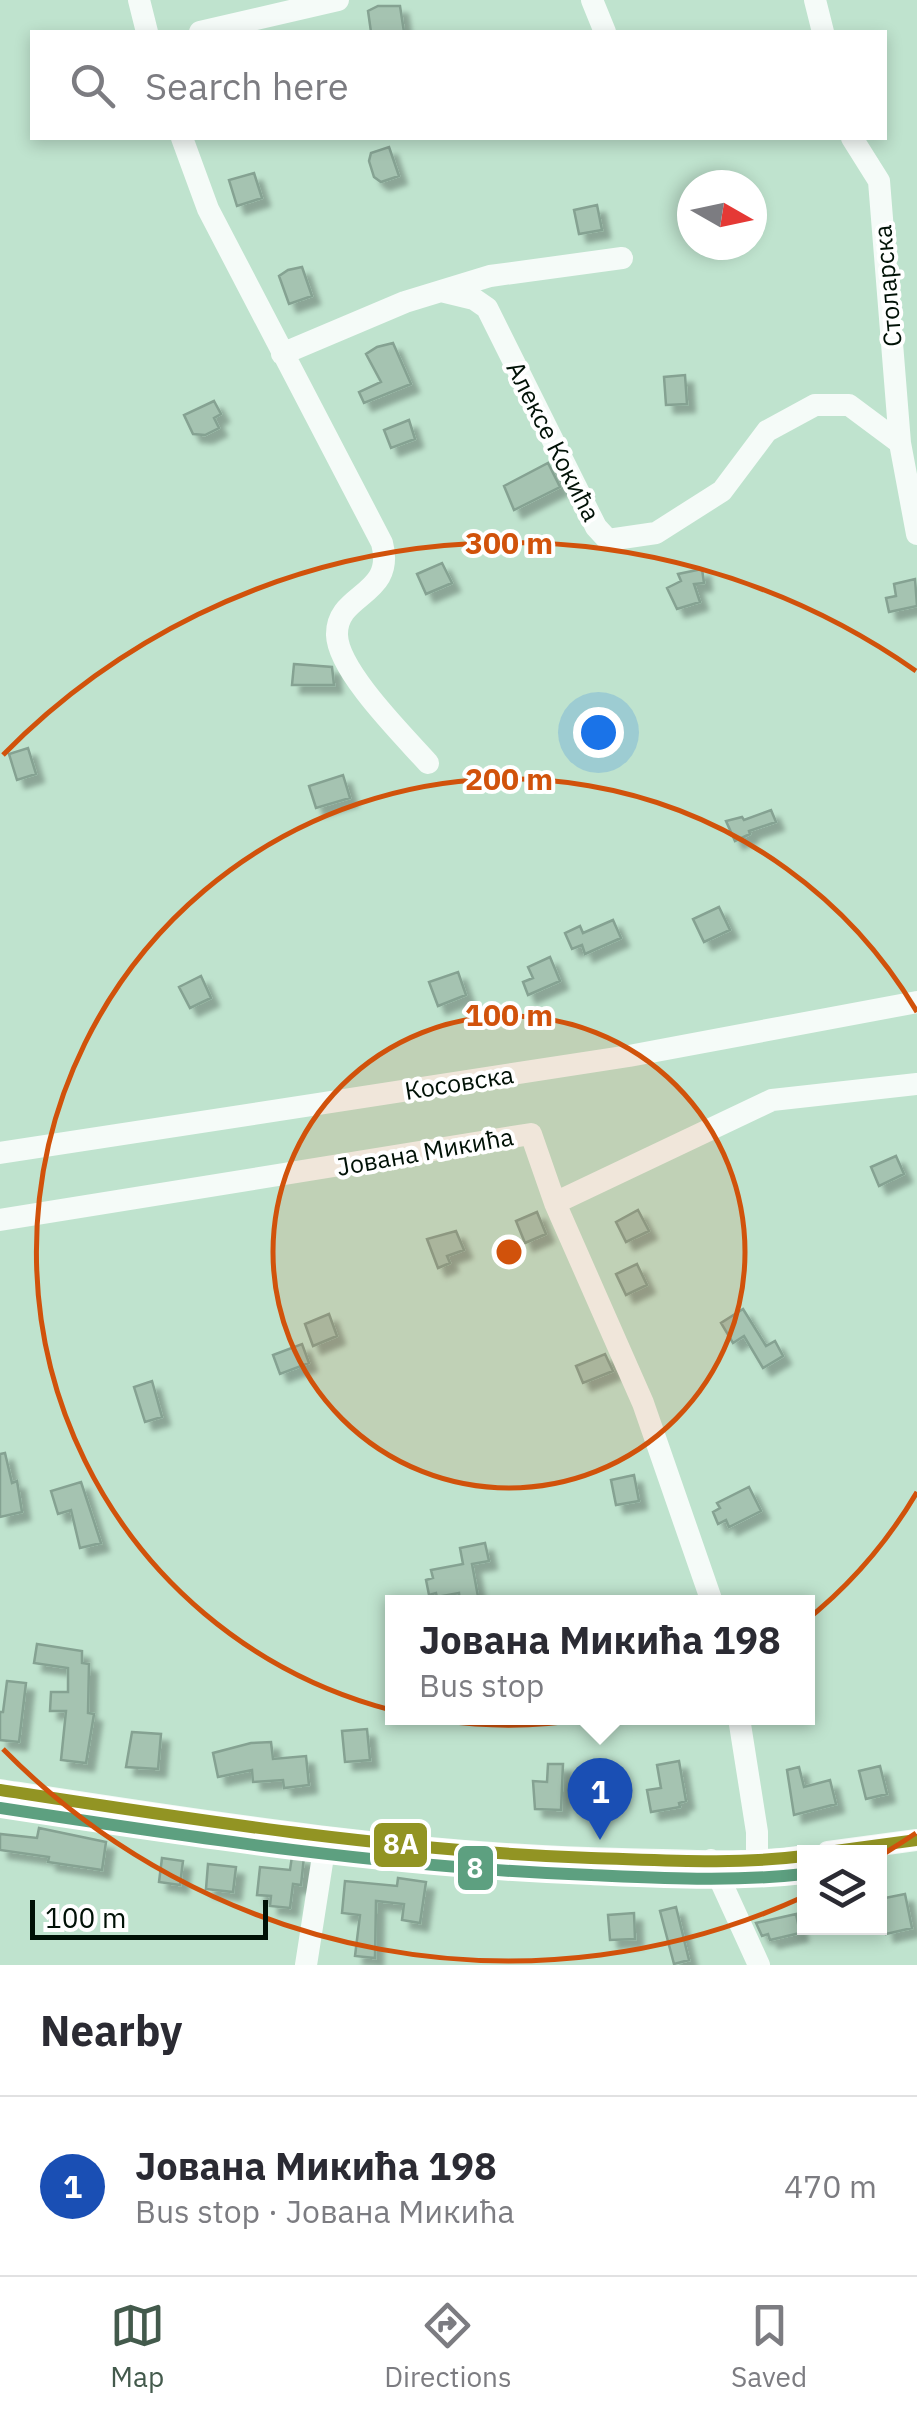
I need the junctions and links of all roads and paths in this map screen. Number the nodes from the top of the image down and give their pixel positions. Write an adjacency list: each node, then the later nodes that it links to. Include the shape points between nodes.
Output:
1 (138, 0): 5 (street)
2 (338, 0): 6 (street)
3 (592, 0): 7 (street)
4 (815, 0): 8 (street)
5 (147, 30)
6 (209, 30)
7 (604, 30)
8 (822, 30)
9 (183, 140): 13 (street, via 208,209)
10 (853, 140): 14 (street, Столарска, via 878,181)
11 (622, 258): 12 (street, via 490,276)
12 (441, 291): 13 (street); 14 (street, Алексе Кокића, via 487,308 608,540 656,532 722,491 767,432 815,405 849,404)
13 (282, 354): 16 (street, via 386,558 383,574 339,620 342,653 375,706)
14 (900, 443): 15 (street)
15 (917, 534)
16 (428, 762)
17 (917, 1002): 19 (street, Косовска, via 628,1056)
18 (917, 1084): 20 (street, via 772,1100)
19 (0, 1154)
20 (555, 1203): 21 (street, Јована Микића, via 531,1134); 22 (street, Јована Микића, via 643,1403)
21 (0, 1220)
22 (710, 1595)
23 (740, 1725): 29 (street)
24 (0, 1790): 25 (street)
25 (326, 1837): 30 (street, via 483,1853); 31 (street)
26 (917, 1840): 27 (street)
27 (880, 1845)
28 (797, 1856): 29 (street)
29 (756, 1859): 30 (street)
30 (710, 1860): 32 (street)
31 (306, 1965)
32 (759, 1965)

